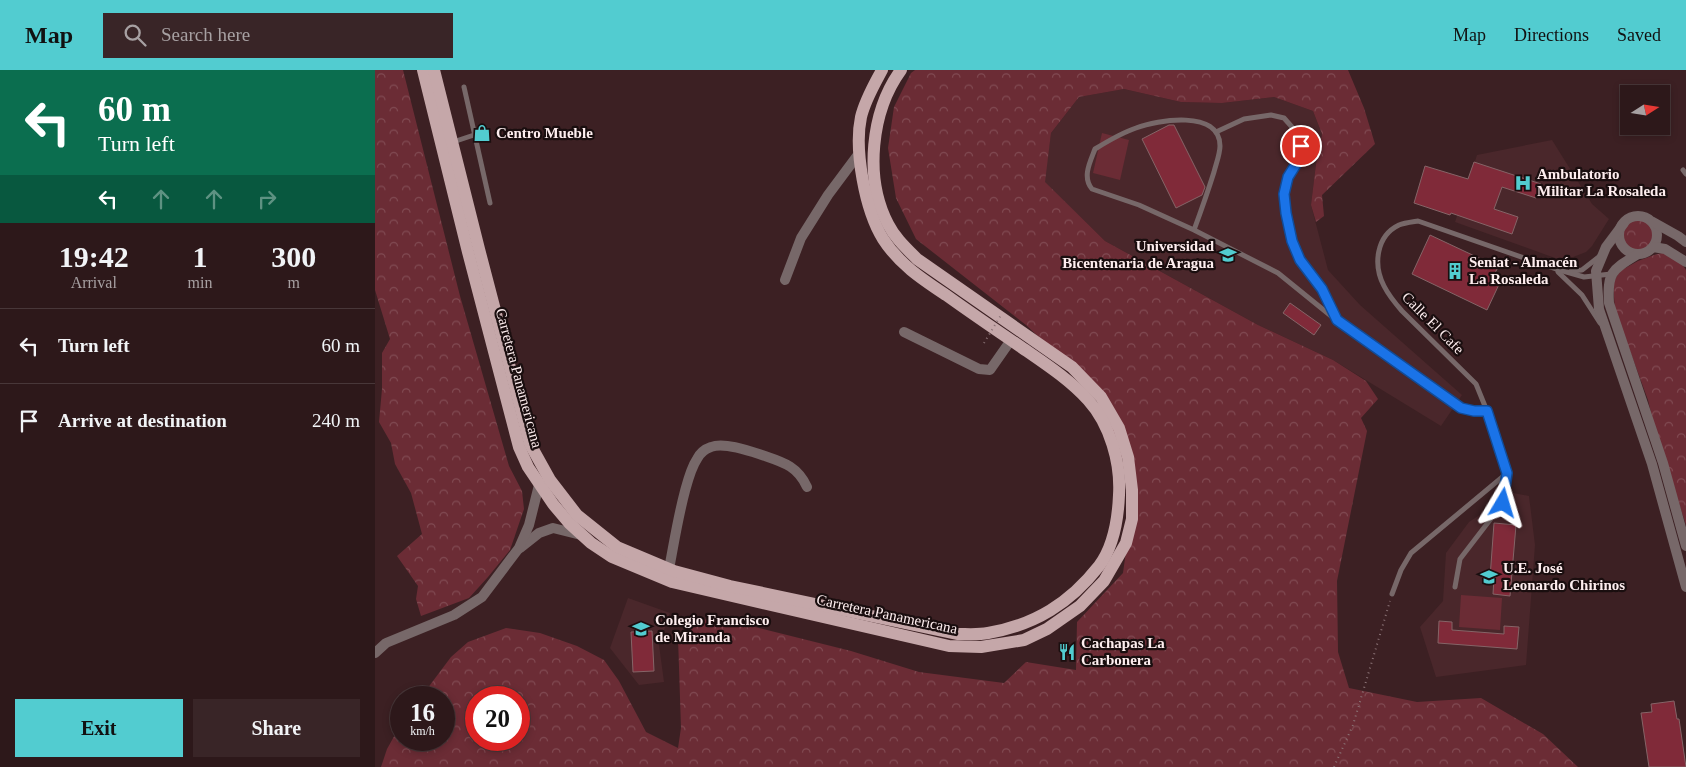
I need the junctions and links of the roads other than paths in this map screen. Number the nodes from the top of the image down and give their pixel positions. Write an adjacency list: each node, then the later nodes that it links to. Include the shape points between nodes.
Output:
1 (423, 70): 29 (main road, Carretera Panamericana, via 519,447)
2 (434, 70): 8 (main road, Carretera Panamericana)
3 (881, 70): 9 (main road, Carretera Panamericana, via 861,116)
4 (901, 70): 31 (main road, Carretera Panamericana, via 893,80 874,138 876,192 894,234 917,259 1072,367 1101,397 1119,428 1128,457 1131,519 1126,543 1104,581 1080,606 1047,629 1024,640 981,647 949,646 672,582 612,557)
5 (464, 87): 7 (lane)
6 (1216, 132): 13 (lane, via 1220,145 1217,161); 13 (lane, via 1205,123 1190,120 1151,123 1135,128 1095,149 1086,176 1092,189 1139,205); 23 (lane, via 1244,119 1271,115 1284,118 1299,135 1298,161 1288,177 1284,194 1286,213 1300,260 1322,289)
7 (474, 135): 8 (lane); 10 (lane)
8 (452, 142): 34 (main road, Carretera Panamericana, via 530,444 539,462 562,498 583,521 617,547)
9 (860, 152): 22 (street, via 801,238); 26 (main road, Carretera Panamericana, via 870,210 891,250 906,268)
10 (490, 202)
11 (1649, 219): 12 (street, via 1638,216); 14 (street); 15 (street, via 1658,235)
12 (1624, 223): 16 (street); 17 (street, via 1619,233 1621,244 1629,252)
13 (1194, 230): 23 (lane, via 1278,273)
14 (1686, 242)
15 (1653, 247): 17 (street, via 1645,254); 18 (street, via 1665,249)
16 (1602, 254): 19 (lane, via 1583,270); 21 (street)
17 (1638, 254): 20 (street)
18 (1686, 262)
19 (1556, 270): 21 (lane, via 1584,278); 25 (lane, via 1582,295); 27 (lane, Calle El Cafe, via 1418,221 1400,225 1387,233 1382,242 1377,254 1379,270 1391,299 1476,384)
20 (1611, 274): 21 (lane); 32 (street, via 1609,303 1663,463)
21 (1595, 276): 25 (street)
22 (785, 280)
23 (1337, 320): 27 (lane, via 1461,408)
24 (904, 332): 26 (street, via 986,371)
25 (1605, 332): 36 (street, via 1652,464)
26 (1011, 340): 34 (main road, Carretera Panamericana, via 1062,375 1089,401 1107,430 1115,456 1120,484 1114,534 1103,561 1085,584 1061,604 1022,624 987,633 957,634 730,586)
27 (1487, 411): 28 (lane, Calle El Cafe)
28 (1507, 473): 35 (lane, Calle El Cafe, via 1503,503 1460,558); 37 (lane, via 1411,554)
29 (539, 485): 31 (main road, Carretera Panamericana); 33 (street, via 529,525)
30 (807, 487): 34 (street, via 793,467 741,448 713,446 703,451 690,475 677,520)
31 (582, 535): 33 (street, via 553,528 539,533)
32 (1686, 546)
33 (519, 548): 38 (street, via 482,596 454,615 386,643)
34 (669, 569)
35 (1455, 587)
36 (1686, 587)
37 (1392, 594)
38 (375, 652)

